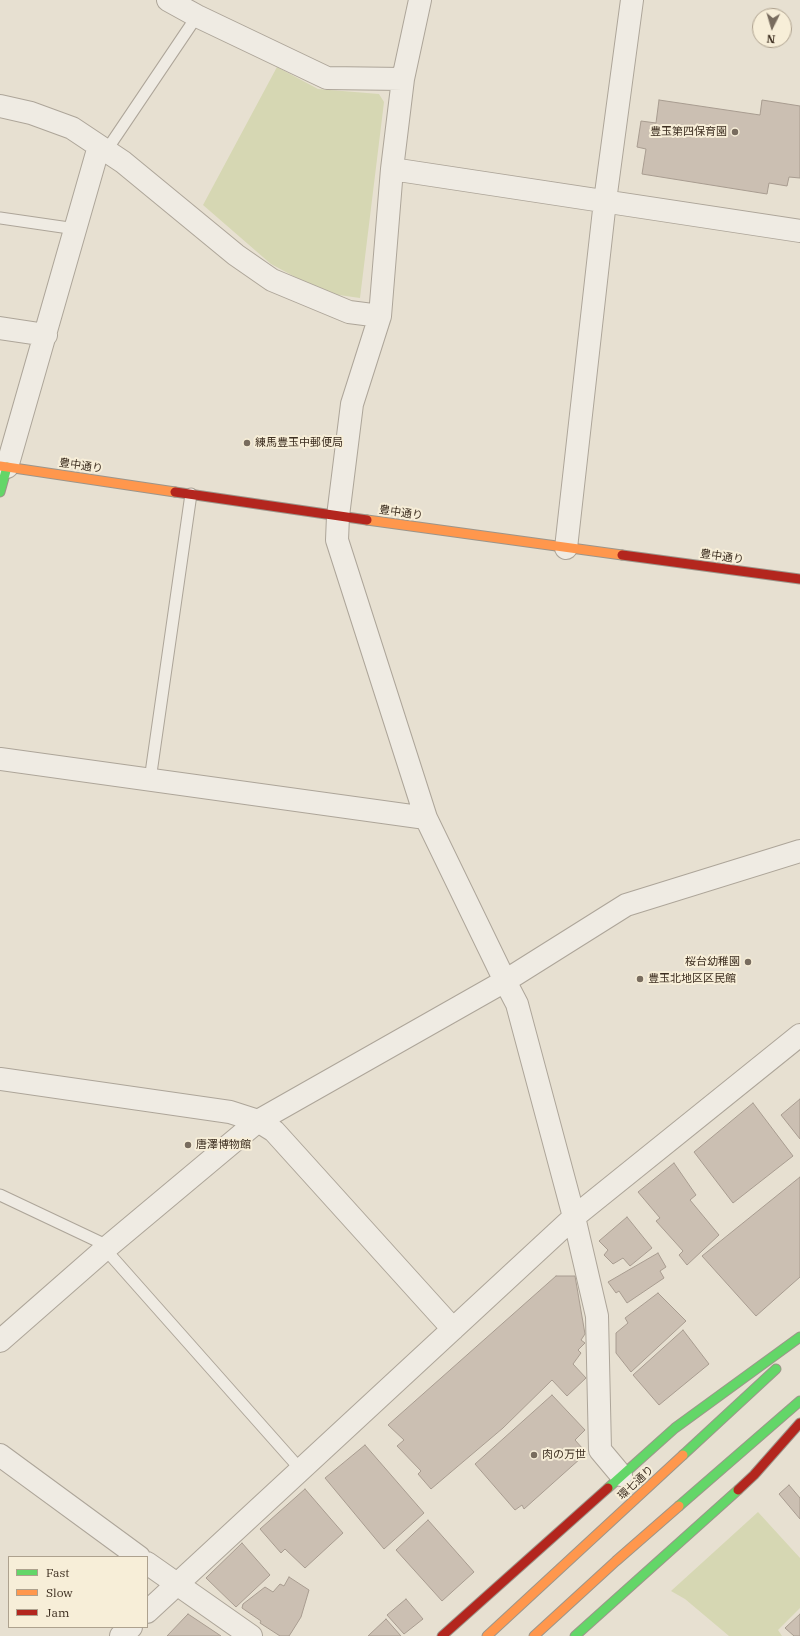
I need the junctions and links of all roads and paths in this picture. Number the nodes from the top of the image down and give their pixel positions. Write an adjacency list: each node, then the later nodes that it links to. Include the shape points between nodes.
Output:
1 (420, 0): 4 (street)
2 (632, 0): 8 (street)
3 (183, 6): 4 (street, via 327,78); 6 (lane)
4 (403, 79): 7 (street)
5 (0, 106): 6 (street, via 31,113 72,128)
6 (103, 149): 10 (street); 12 (street, via 123,162 236,255 272,280 349,312)
7 (392, 169): 8 (street); 12 (street)
8 (605, 201): 11 (street); 19 (street)
9 (0, 218): 10 (lane)
10 (76, 229): 14 (street)
11 (800, 231)
12 (380, 316): 18 (street, via 352,404)
13 (0, 328): 14 (street)
14 (46, 334): 15 (street)
15 (4, 466): 16 (main road); 17 (main road, 豊中通り)
16 (0, 492)
17 (191, 494): 18 (main road, 豊中通り); 22 (lane)
18 (338, 516): 19 (main road, 豊中通り); 23 (street, via 337,540)
19 (566, 548): 20 (main road, 豊中通り)
20 (800, 579)
21 (0, 759): 22 (street)
22 (150, 780): 23 (street)
23 (426, 818): 25 (street)
24 (800, 851): 25 (street, via 626,905)
25 (505, 981): 28 (street); 30 (street, via 517,1004)
26 (800, 1035): 30 (street)
27 (0, 1079): 28 (street, via 230,1112)
28 (258, 1121): 31 (street); 32 (street, via 274,1131)
29 (0, 1195): 31 (lane)
30 (574, 1217): 32 (street); 39 (street, via 597,1316 600,1450)
31 (107, 1248): 34 (street); 38 (lane)
32 (453, 1329): 38 (street)
33 (800, 1338): 39 (main road, via 675,1428)
34 (0, 1341)
35 (800, 1347): 48 (main road, 環七通り)
36 (798, 1413): 49 (main road, via 616,1561); 50 (main road, via 754,1475)
37 (0, 1454): 40 (street)
38 (301, 1470): 42 (street)
39 (621, 1475): 47 (main road)
40 (138, 1556)
41 (148, 1564): 42 (street)
42 (177, 1585): 43 (street); 46 (street)
43 (148, 1611)
44 (130, 1628): 45 (street)
45 (121, 1636)
46 (251, 1636)
47 (442, 1636)
48 (487, 1636)
49 (534, 1636)
50 (575, 1636)

